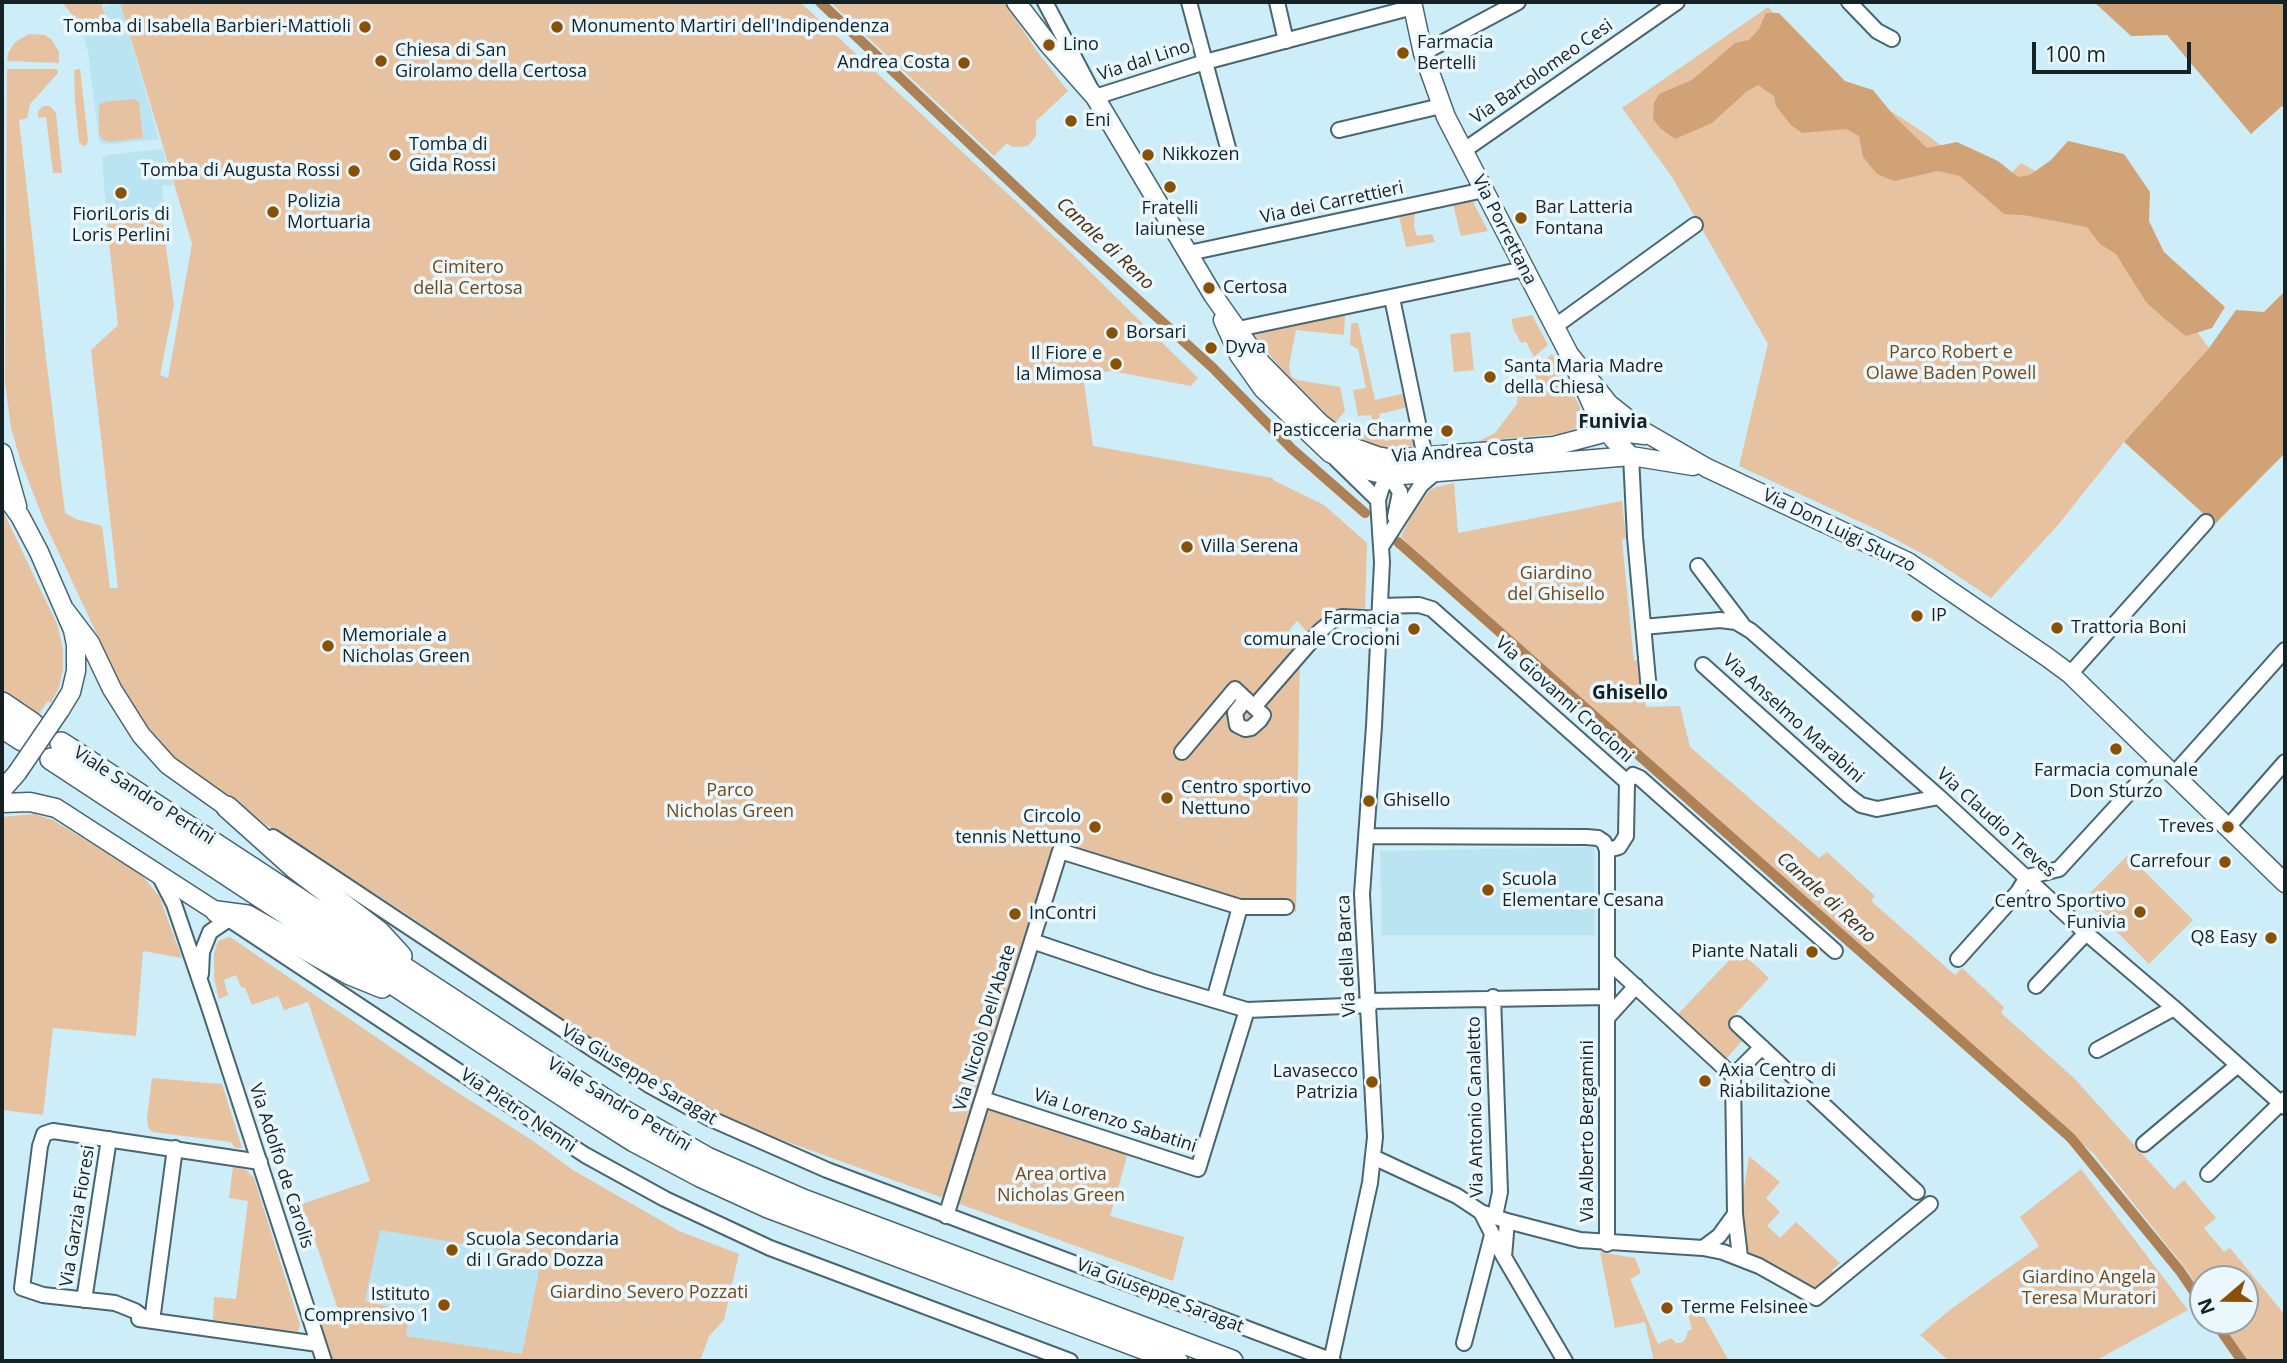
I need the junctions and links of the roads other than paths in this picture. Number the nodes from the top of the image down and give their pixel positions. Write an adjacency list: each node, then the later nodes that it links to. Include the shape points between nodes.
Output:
1 (1016, 2): 13 (main road, Via Andrea Costa)
2 (1045, 2): 13 (street, Via Andrea Costa)
3 (1189, 2): 12 (street, Via dal Lino)
4 (1278, 2): 10 (street)
5 (1518, 2): 11 (street)
6 (1677, 2): 17 (street, Via Bartolomeo Cesi)
7 (1849, 2): 9 (street, via 1877,31)
8 (1413, 4): 10 (street, Via dal Lino); 11 (main road, Via Porrettana)
9 (1892, 39)
10 (1286, 41): 12 (street, Via dal Lino)
11 (1423, 53): 14 (main road, Via Porrettana)
12 (1205, 62): 13 (street, Via dal Lino); 16 (street, Via dal Lino)
13 (1095, 97): 20 (main road, Via Andrea Costa)
14 (1441, 106): 15 (street); 17 (main road, Via Porrettana)
15 (1339, 130)
16 (1228, 148)
17 (1463, 151): 18 (main road, Via Porrettana)
18 (1484, 190): 20 (street, Via dei Carrettieri); 21 (main road, Via Porrettana)
19 (1695, 225): 24 (street)
20 (1189, 253): 22 (main road, Via Andrea Costa)
21 (1524, 269): 23 (street); 24 (main road, Via Porrettana)
22 (1213, 295): 25 (main road, Via Andrea Costa); 30 (main road, Via Andrea Costa, via 1249,372)
23 (1392, 298): 25 (street); 33 (street)
24 (1554, 327): 26 (main road, Via Porrettana)
25 (1238, 329): 31 (main road, Via Andrea Costa, via 1267,369 1330,432 1349,446)
26 (1569, 354): 27 (main road, Via Porrettana); 28 (main road, Via Porrettana, via 1609,404)
27 (1608, 432): 28 (main road, Via Andrea Costa); 32 (main road, Via Porrettana); 33 (main road, Via Andrea Costa, via 1554,446)
28 (1655, 438): 34 (main road, Via Don Luigi Sturzo)
29 (2, 453): 39 (main road)
30 (1330, 453): 36 (main road, Via Andrea Costa, via 1353,466); 38 (street)
31 (1377, 456): 33 (main road, Via Andrea Costa); 36 (street, Via della Barca)
32 (1631, 456): 34 (main road, Via Don Luigi Sturzo); 35 (main road, Via Andrea Costa); 47 (street)
33 (1417, 457): 36 (street)
34 (1707, 468): 50 (main road, Via Don Luigi Sturzo, via 1908,562)
35 (1435, 473): 36 (main road, Via Andrea Costa); 41 (street, Via della Barca, via 1421,485)
36 (1390, 476): 38 (street); 41 (street, Via della Barca, via 1400,492)
37 (2, 492): 39 (main road)
38 (1378, 500): 42 (street, Via della Barca)
39 (20, 516): 44 (main road)
40 (2206, 522): 50 (street)
41 (1393, 526): 42 (street, Via della Barca)
42 (1382, 545): 45 (street, Via della Barca)
43 (1698, 566): 46 (street, Via Claudio Treves)
44 (65, 610): 59 (main road, bridge, via 77,661 71,692 18,774); 62 (main road, Via Giuseppe Saragat, via 90,643 141,735 168,765)
45 (1379, 613): 54 (street, Via Giovanni Crocioni, via 1333,620 1250,703 1235,689); 58 (street, Via Giovanni Crocioni, via 1419,605 1432,609); 64 (street, Via della Barca)
46 (1743, 626): 47 (street, via 1720,620); 60 (street, Via Claudio Treves)
47 (1643, 627): 51 (street)
48 (2285, 650): 57 (street)
49 (1703, 665): 60 (street, Via Anselmo Marabini, via 1861,805 1877,809)
50 (2070, 674): 55 (main road, Via Don Luigi Sturzo)
51 (1649, 691)
52 (2, 703): 53 (highway, via 27,732)
53 (2, 727)
54 (1182, 752)
55 (2159, 760): 57 (main road, Via Don Luigi Sturzo); 66 (street)
56 (2285, 762): 63 (street)
57 (2174, 774): 63 (main road, Via Don Luigi Sturzo)
58 (1627, 782): 65 (street, via 1626,836 1619,847); 77 (street, Via Giovanni Crocioni, via 1638,776)
59 (2, 790)
60 (1939, 797): 68 (street, Via Claudio Treves)
61 (2, 803): 67 (main road, Via Pietro Nenni, via 30,802 56,808)
62 (227, 807): 80 (highway, via 295,868 379,932); 108 (street, Via Giuseppe Saragat, via 649,1085 768,1146)
63 (2228, 827): 69 (main road, Via Don Luigi Sturzo)
64 (1366, 836): 65 (street, via 1586,837 1601,839); 88 (street, Via della Barca, via 1362,894)
65 (1607, 850): 79 (street, Via Alberto Bergamini)
66 (2059, 869): 68 (street); 71 (street)
67 (159, 873): 74 (main road, Via Pietro Nenni); 81 (street, Via Adolfo de Carolis)
68 (2027, 877): 70 (street); 71 (street, Via Claudio Treves)
69 (2285, 883)
70 (2018, 892): 71 (street); 78 (street)
71 (2047, 895): 75 (street, Via Claudio Treves)
72 (1240, 906): 73 (street); 76 (street, Via Nicolò Dell'Abate, via 1060,851); 86 (street)
73 (1286, 907)
74 (223, 915): 81 (street, Via Adolfo de Carolis, via 206,938); 87 (highway, via 247,916 350,974); 121 (street, Via Pietro Nenni, via 585,1155 664,1199 770,1248)
75 (2086, 933): 83 (street); 89 (street, Via Claudio Treves)
76 (1032, 940): 86 (street); 97 (street, Via Nicolò Dell'Abate)
77 (1835, 951)
78 (1958, 959)
79 (1607, 960): 82 (street); 85 (street, Via Alberto Bergamini)
80 (421, 978): 87 (highway, Viale Sandro Pertini, via 56,751); 123 (highway, Viale Sandro Pertini, via 613,1105 740,1174)
81 (200, 982): 103 (street, Via Adolfo de Carolis)
82 (1636, 986): 91 (street); 96 (street)
83 (2036, 986)
84 (1493, 997): 85 (street); 88 (street); 109 (street, Via Antonio Canaletto, via 1500,1192)
85 (1606, 997): 91 (street, Via Alberto Bergamini)
86 (1214, 1000): 90 (street)
87 (421, 1002): 122 (highway, Viale Sandro Pertini, via 624,1134 699,1176 816,1226)
88 (1370, 1003): 90 (street); 102 (street, Via della Barca)
89 (2174, 1008): 94 (street); 95 (street, Via Claudio Treves)
90 (1247, 1010): 97 (street, Via Lorenzo Sabatini, via 1198,1168)
91 (1607, 1018): 111 (street, Via Alberto Bergamini)
92 (1737, 1024): 93 (street)
93 (1762, 1047): 96 (street); 105 (street)
94 (2097, 1050)
95 (2238, 1065): 98 (street, Via Claudio Treves); 100 (street)
96 (1733, 1076): 107 (street)
97 (983, 1099): 108 (street, Via Nicolò Dell'Abate)
98 (2284, 1103): 104 (street)
99 (109, 1139): 101 (street); 116 (street, Via Garzia Fioresi); 116 (street, via 46,1132 40,1146 21,1286 29,1292)
100 (2144, 1144)
101 (175, 1148): 103 (street); 117 (street)
102 (1373, 1157): 109 (street); 124 (street, Via della Barca)
103 (260, 1162): 119 (street, Via Adolfo de Carolis)
104 (2208, 1174)
105 (1917, 1192)
106 (1930, 1204): 114 (street, via 1815,1298)
107 (1735, 1214): 112 (street); 114 (street)
108 (946, 1216): 124 (street, Via Giuseppe Saragat)
109 (1494, 1216): 110 (street); 111 (street); 113 (street, Via Antonio Canaletto)
110 (1492, 1235): 113 (street); 115 (street)
111 (1607, 1244): 112 (street)
112 (1703, 1248): 114 (street)
113 (1504, 1257): 115 (street); 125 (street)
114 (1741, 1257)
115 (1484, 1262): 118 (street)
116 (92, 1301): 117 (street)
117 (149, 1320): 119 (street)
118 (1464, 1343)
119 (318, 1344): 120 (street, Via Adolfo de Carolis)
120 (324, 1361)
121 (1070, 1361)
122 (1177, 1361)
123 (1232, 1361)
124 (1332, 1361)
125 (1565, 1361)

